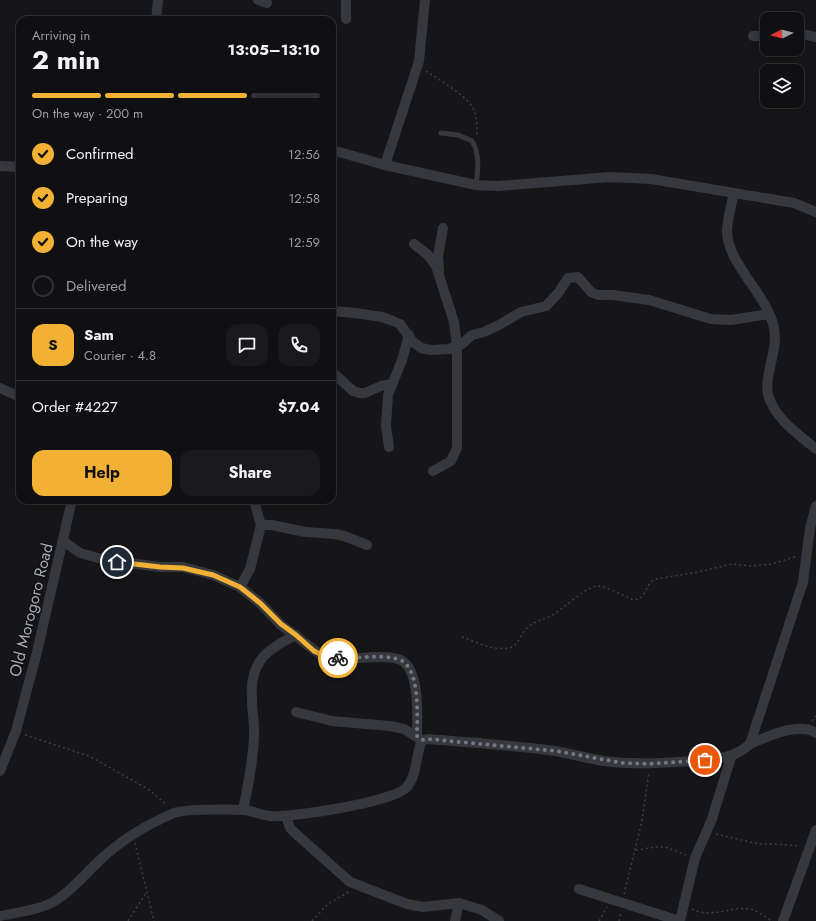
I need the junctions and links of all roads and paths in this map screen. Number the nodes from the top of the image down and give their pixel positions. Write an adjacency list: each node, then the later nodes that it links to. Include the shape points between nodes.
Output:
1 (158, 0): 4 (street)
2 (346, 0): 5 (street)
3 (425, 0): 10 (street)
4 (156, 16)
5 (346, 19)
6 (804, 34): 9 (street)
7 (753, 36): 8 (street)
8 (760, 36)
9 (816, 36)
10 (418, 65): 12 (path, via 457,92 473,108); 14 (street)
11 (441, 133): 17 (lane, via 458,135 472,141 478,156)
12 (477, 141)
13 (336, 151): 14 (street)
14 (385, 165): 17 (street)
15 (0, 166): 16 (street)
16 (16, 167)
17 (476, 185): 18 (street, via 498,186 586,178 617,178 670,181)
18 (734, 193): 19 (street, via 794,203); 24 (street, via 727,230 730,247)
19 (816, 212)
20 (443, 228): 22 (street, via 438,256)
21 (414, 244): 22 (street, via 432,259)
22 (439, 274): 26 (street, via 454,322)
23 (336, 312): 25 (street, via 382,318 400,324)
24 (769, 314): 26 (street, via 731,320 711,319 649,300 598,295 591,292 578,277 573,277 568,278 546,306 522,312 484,332 472,335); 32 (street, via 776,338 768,396 786,423)
25 (409, 335): 26 (street, via 421,348 437,350); 28 (street)
26 (457, 346): 33 (street, via 457,448 451,461)
27 (336, 376): 28 (street, via 353,391 359,393)
28 (392, 384): 31 (street, via 386,410)
29 (0, 388): 30 (street)
30 (16, 396)
31 (389, 447)
32 (816, 449)
33 (433, 471)
34 (71, 504): 38 (street, Old Morogoro Road)
35 (255, 504): 37 (street)
36 (816, 506): 40 (street)
37 (261, 525): 39 (street, via 335,534); 41 (street, via 250,569)
38 (63, 541): 41 (street, via 80,553 105,560 193,569); 45 (street, Old Morogoro Road)
39 (367, 545)
40 (807, 552): 43 (path, via 772,564 732,564 656,579 648,585 639,600 596,586 551,616 531,624 510,648 493,648); 48 (street, via 803,582)
41 (240, 587): 42 (street)
42 (296, 635): 47 (street, via 314,651 328,658 398,659 408,665 415,685); 52 (street, via 266,652 253,672 251,698 255,735)
43 (462, 637)
44 (296, 712): 47 (street, via 332,721 390,726 404,729)
45 (16, 731): 51 (street, Old Morogoro Road); 53 (path, via 89,756 148,789)
46 (816, 733): 48 (street, via 809,728 797,728)
47 (419, 738): 50 (street, via 503,745 556,751 603,761); 54 (street, via 416,768 411,782 400,793 361,803)
48 (750, 744): 49 (street, via 743,751)
49 (731, 756): 50 (street); 57 (street)
50 (649, 764): 59 (path, via 646,798)
51 (0, 771)
52 (243, 810): 53 (street); 54 (street, via 270,816)
53 (176, 812): 56 (street)
54 (286, 816): 61 (street, via 290,828 295,833 350,882)
55 (816, 830): 58 (street)
56 (132, 833): 63 (path); 68 (street, via 58,899 44,906)
57 (706, 835): 58 (path, via 717,834 759,844); 60 (street)
58 (810, 848): 78 (street)
59 (635, 850): 60 (path, via 665,847); 66 (path, via 627,876)
60 (696, 857): 67 (street)
61 (361, 886): 65 (street, via 406,904 423,907); 72 (path, via 328,904)
62 (579, 889): 64 (street)
63 (147, 891): 70 (path); 71 (path)
64 (611, 899): 66 (street); 75 (path)
65 (459, 903): 73 (street); 74 (street, via 482,910)
66 (623, 903): 76 (street)
67 (682, 910): 76 (street); 77 (path, via 692,908 697,912 720,912 745,909 758,911)
68 (0, 916): 69 (street)
69 (10, 921)
70 (128, 921)
71 (154, 921)
72 (312, 921)
73 (455, 921)
74 (499, 921)
75 (599, 921)
76 (680, 921)
77 (772, 921)
78 (783, 921)

